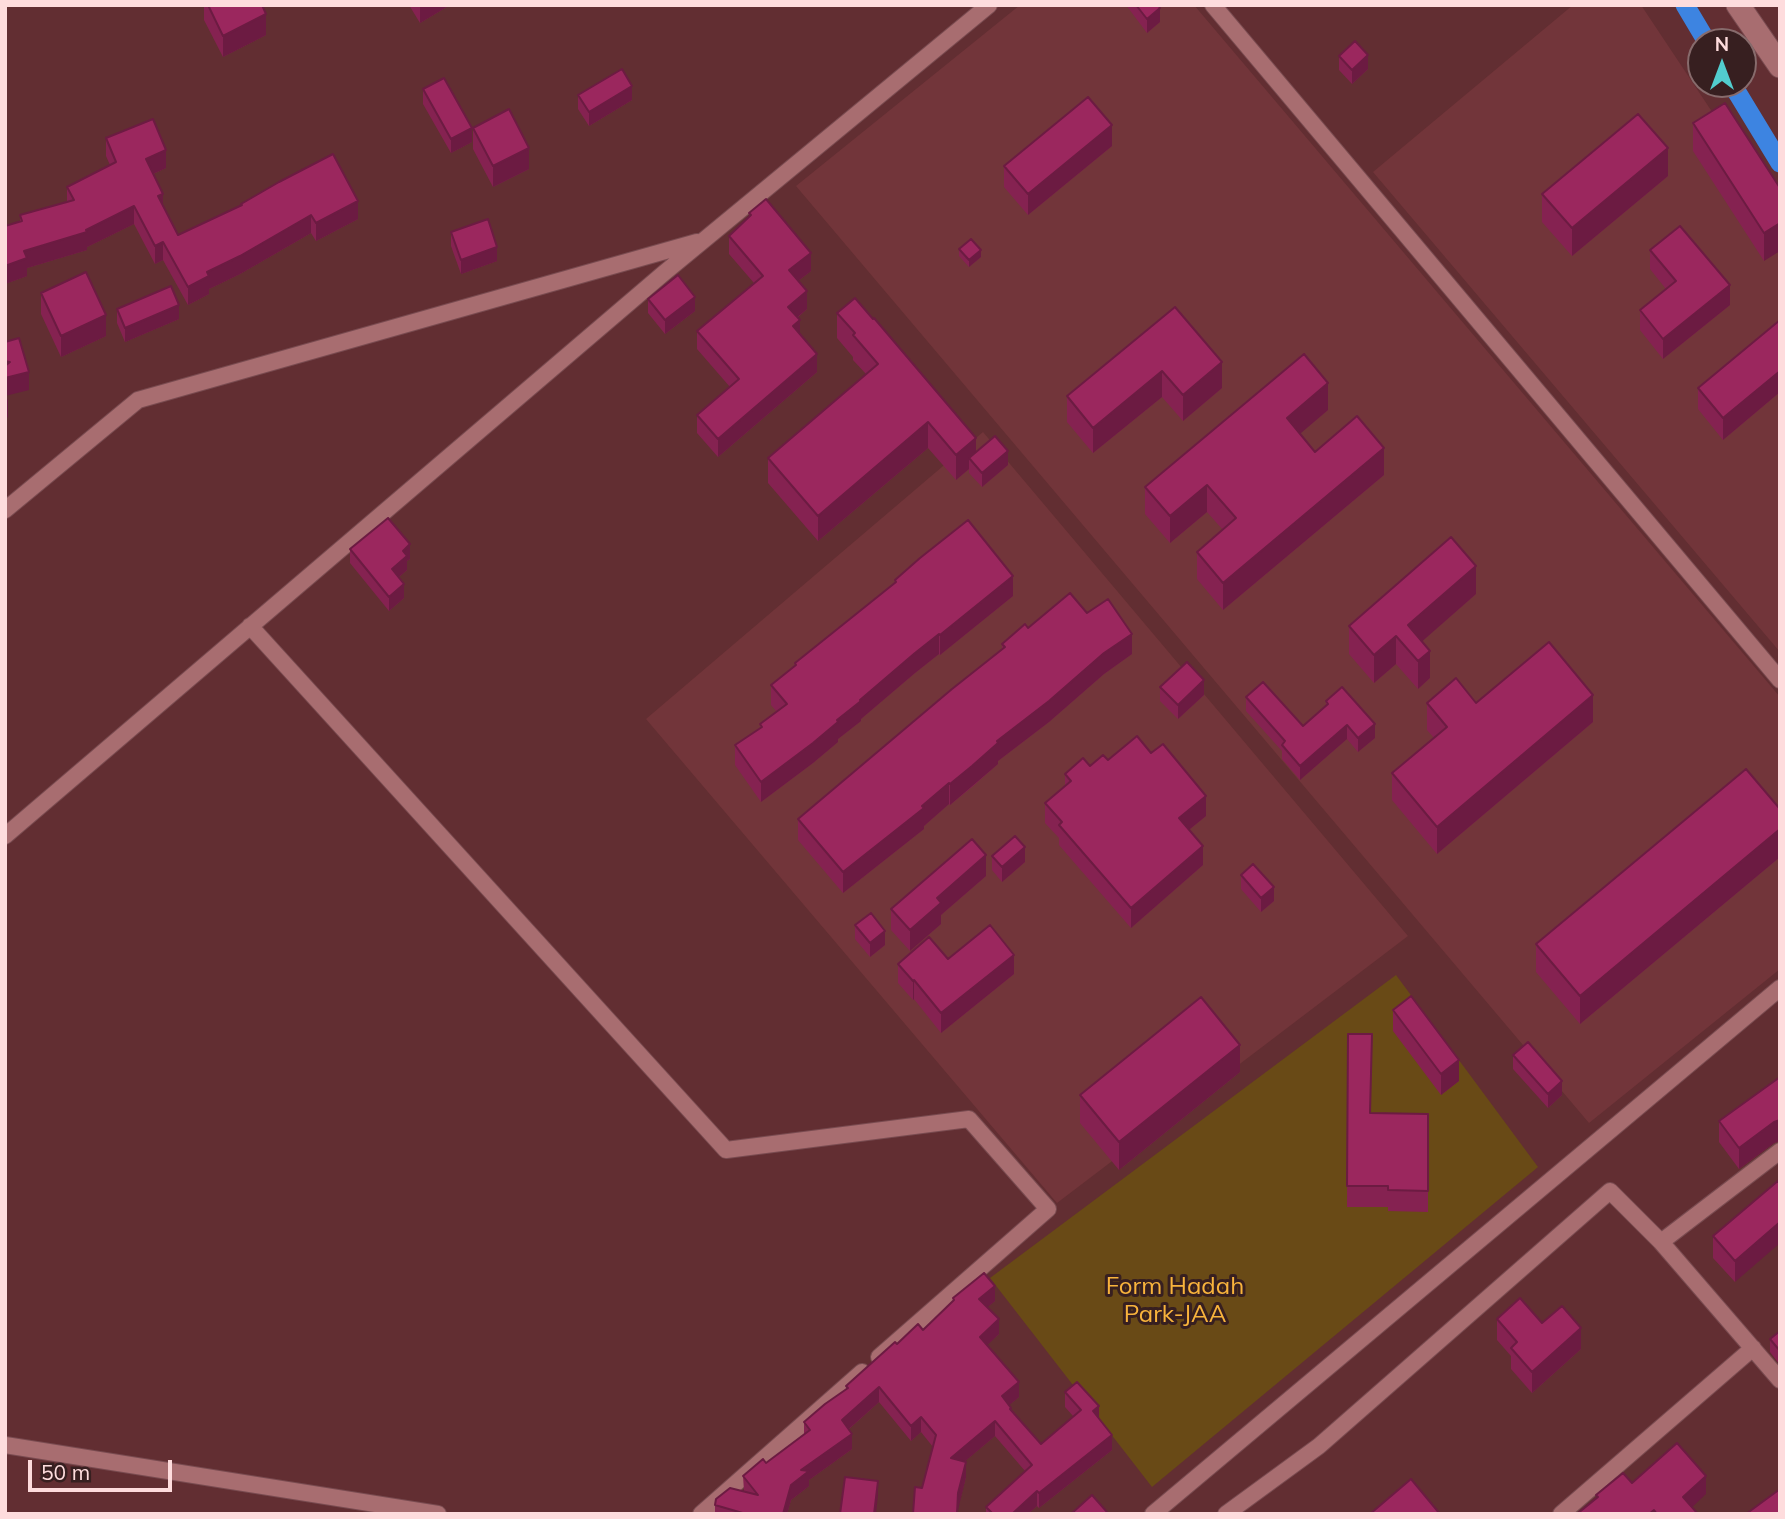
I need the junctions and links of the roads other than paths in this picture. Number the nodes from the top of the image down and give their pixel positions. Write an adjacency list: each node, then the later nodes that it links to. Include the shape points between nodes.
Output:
1 (989, 5): 5 (street)
2 (1213, 5): 8 (street)
3 (1738, 5): 4 (main road)
4 (1780, 66)
5 (705, 240): 6 (street, via 138,400); 7 (street)
6 (5, 510)
7 (250, 626): 9 (street); 17 (street, via 726,1150 969,1119 1048,1209)
8 (1780, 680)
9 (5, 836)
10 (1780, 988): 18 (street)
11 (1780, 1151): 12 (street)
12 (1661, 1242): 13 (street); 19 (street, via 1609,1191 1320,1446)
13 (1753, 1348): 14 (street); 20 (street)
14 (1780, 1380)
15 (5, 1445): 16 (street)
16 (438, 1514)
17 (701, 1514)
18 (1153, 1514)
19 (1226, 1514)
20 (1561, 1514)

